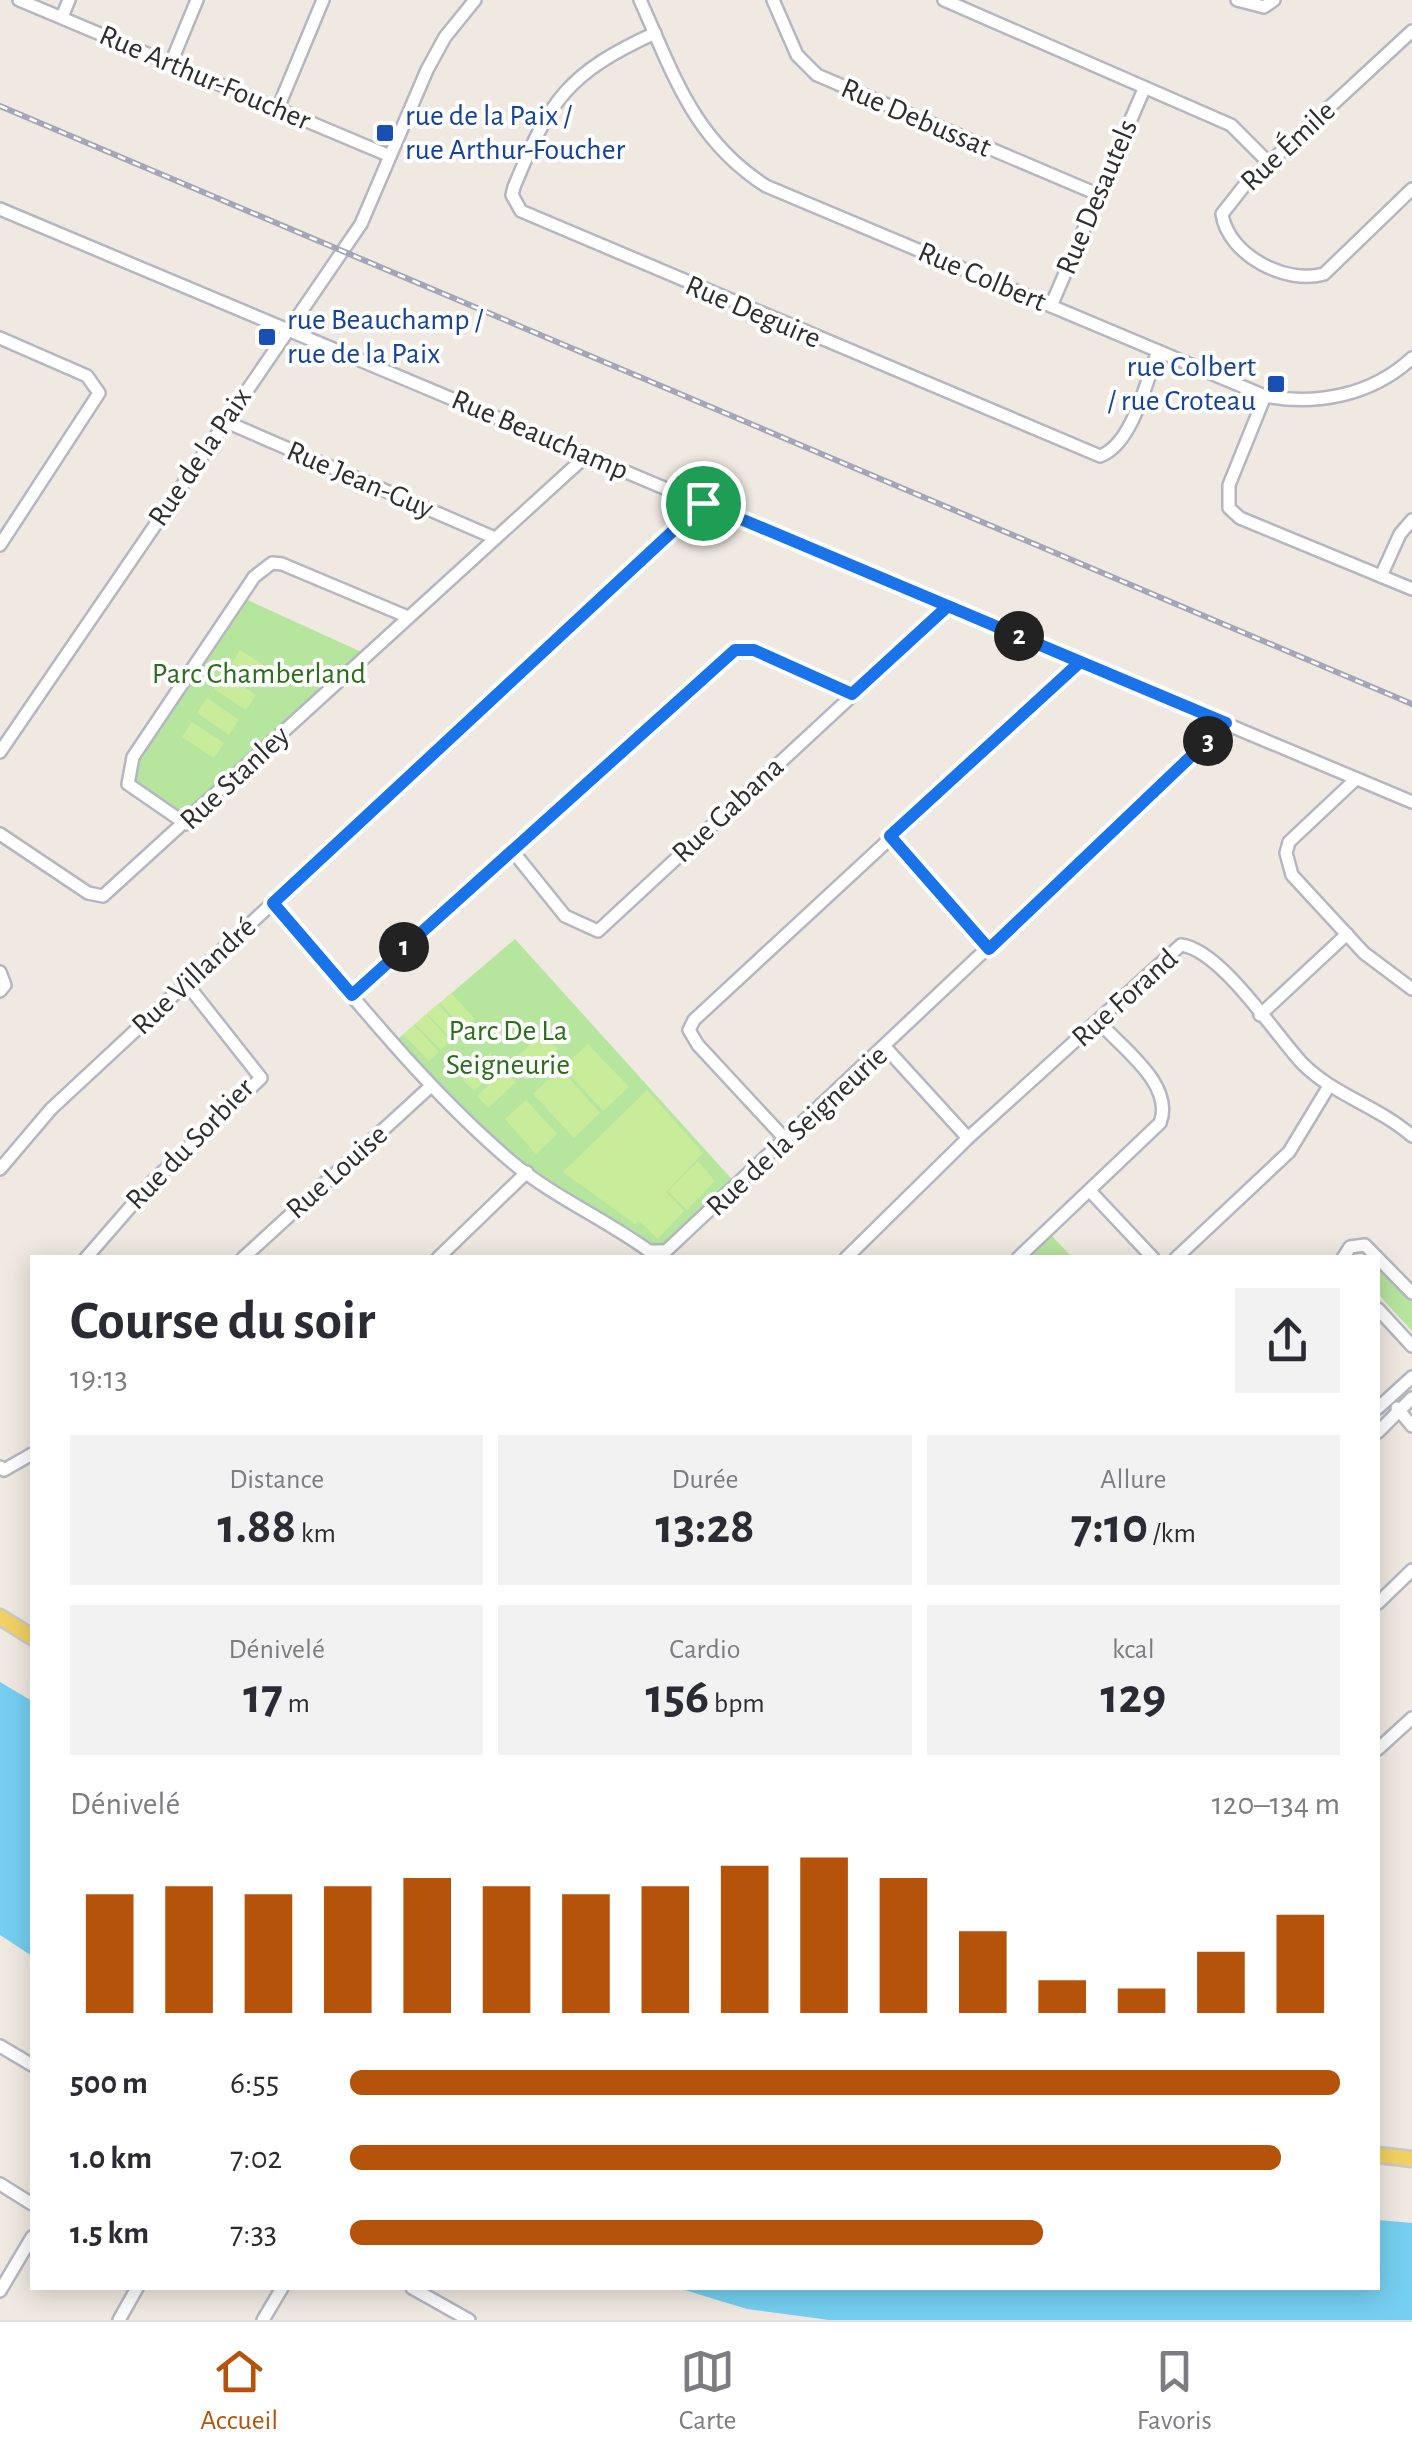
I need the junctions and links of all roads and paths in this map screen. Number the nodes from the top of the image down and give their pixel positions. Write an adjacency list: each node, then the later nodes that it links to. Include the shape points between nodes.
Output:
1 (19, 0): 11 (street, Rue Arthur-Foucher)
2 (69, 0): 11 (street)
3 (198, 0): 14 (street)
4 (323, 0): 16 (street)
5 (475, 0): 17 (street, Rue de la Paix, via 434,57)
6 (640, 0): 12 (street, Rue Colbert)
7 (773, 0): 20 (street, Rue Debussat, via 797,55 817,75)
8 (944, 0): 15 (street)
9 (1238, 0): 10 (street, via 1264,7)
10 (1274, 0)
11 (62, 18): 14 (street, Rue Arthur-Foucher)
12 (655, 32): 22 (street, Rue Colbert, via 702,129 754,178); 25 (street, Rue Deguire, via 595,63 564,89 514,187 521,212 1100,456 1114,450 1124,434)
13 (1412, 32): 18 (street, Rue Émile)
14 (171, 63): 16 (street, Rue Arthur-Foucher)
15 (1144, 89): 18 (street, via 1230,124); 20 (street, Rue Desautels)
16 (278, 108): 17 (street, Rue Arthur-Foucher)
17 (390, 156): 23 (street, Rue de la Paix, via 360,224)
18 (1268, 162): 19 (street, Rue Émile, via 1230,202 1224,227 1253,258 1294,278 1324,274)
19 (1412, 190)
20 (1097, 194): 22 (street, Rue Desautels)
21 (0, 209): 23 (street, Rue Beauchamp)
22 (1051, 306): 25 (street, Rue Colbert)
23 (287, 328): 28 (street, Rue de la Paix); 29 (street, Rue Beauchamp)
24 (0, 338): 33 (street, via 87,376 100,393)
25 (1158, 351): 27 (street, Rue Colbert)
26 (1412, 358): 27 (street, Rue Colbert, via 1380,381 1341,396)
27 (1265, 396): 34 (street, via 1228,485 1229,508)
28 (224, 421): 32 (street, Rue Jean-Guy); 41 (street, Rue de la Paix)
29 (587, 454): 30 (street, Rue Beauchamp); 32 (street, Rue Stanley)
30 (703, 503): 36 (street, Rue Beauchamp); 48 (street, Rue Villandré)
31 (1412, 520): 34 (street)
32 (495, 538): 37 (street, Rue Stanley)
33 (0, 545)
34 (1381, 576): 35 (street)
35 (1412, 590)
36 (948, 606): 38 (street, Rue Beauchamp); 39 (street, Rue Gabana)
37 (408, 617): 44 (street, Rue Stanley); 44 (street, via 282,564 272,563 254,577 126,776)
38 (1080, 662): 40 (street, Rue Beauchamp); 46 (street)
39 (852, 694): 47 (street, via 754,650 735,650); 47 (street, Rue Gabana, via 598,931 566,916)
40 (1226, 723): 42 (street, Rue Beauchamp); 50 (street, Rue de la Seigneurie)
41 (0, 752)
42 (1356, 779): 43 (street, Rue Beauchamp); 49 (street, via 1297,833 1286,853 1292,875)
43 (1412, 802)
44 (186, 824): 45 (street, Rue Stanley, via 103,896)
45 (0, 834)
46 (890, 836): 50 (street); 63 (street, via 702,1009 690,1030)
47 (512, 849): 55 (street)
48 (273, 903): 52 (street, Rue Villandré); 55 (street, Rue de la Seigneurie)
49 (1347, 934): 53 (street); 56 (street)
50 (989, 949): 58 (street, Rue de la Seigneurie)
51 (0, 972): 54 (street)
52 (186, 983): 64 (street, Rue Villandré, via 50,1108); 67 (street, Rue du Sorbier, via 261,1078 152,1182)
53 (1412, 988)
54 (0, 991)
55 (352, 995): 59 (street, Rue de la Seigneurie)
56 (1260, 1015): 57 (street, Rue Forand, via 1207,954 1182,945); 60 (street, Rue Forand)
57 (1099, 1022): 62 (street, Rue Forand); 66 (street, via 1165,1102 1160,1122)
58 (886, 1047): 62 (street); 63 (street, Rue de la Seigneurie)
59 (431, 1086): 65 (street, Rue de la Seigneurie); 68 (street, Rue Louise)
60 (1329, 1086): 61 (street, Rue Forand, via 1376,1108); 73 (street, via 1289,1152)
61 (1412, 1136)
62 (968, 1138): 70 (street, Rue Forand)
63 (787, 1140): 65 (street, Rue de la Seigneurie, via 666,1251 649,1250)
64 (0, 1168)
65 (527, 1172): 69 (street)
66 (1090, 1190): 71 (street); 72 (street)
67 (89, 1255)
68 (247, 1255)
69 (441, 1255)
70 (849, 1255)
71 (1021, 1255)
72 (1150, 1255)
73 (1179, 1255)
74 (1345, 1255): 75 (street, via 1350,1247 1366,1245)
75 (1376, 1255)
76 (1380, 1260): 77 (street)
77 (1412, 1293)
78 (1380, 1311): 79 (street)
79 (1412, 1346)
80 (1412, 1377): 81 (street)
81 (1388, 1398): 83 (street); 84 (street)
82 (1412, 1398): 84 (street)
83 (1380, 1406)
84 (1399, 1411): 85 (street); 86 (street)
85 (1412, 1426)
86 (1380, 1430)
87 (30, 1455): 88 (street)
88 (0, 1467)
89 (1412, 1570): 90 (street)
90 (1380, 1601)
91 (0, 1617): 92 (main road)
92 (30, 1636)
93 (1412, 1718): 94 (street)
94 (1380, 1747)
95 (0, 2046): 96 (street)
96 (30, 2064)
97 (1380, 2155): 98 (main road)
98 (1412, 2160)
99 (0, 2184): 100 (street)
100 (30, 2203)
101 (30, 2241): 105 (street)
102 (137, 2290): 106 (street)
103 (281, 2290): 107 (street)
104 (416, 2290): 108 (street)
105 (0, 2291)
106 (120, 2320)
107 (262, 2320)
108 (469, 2320)

